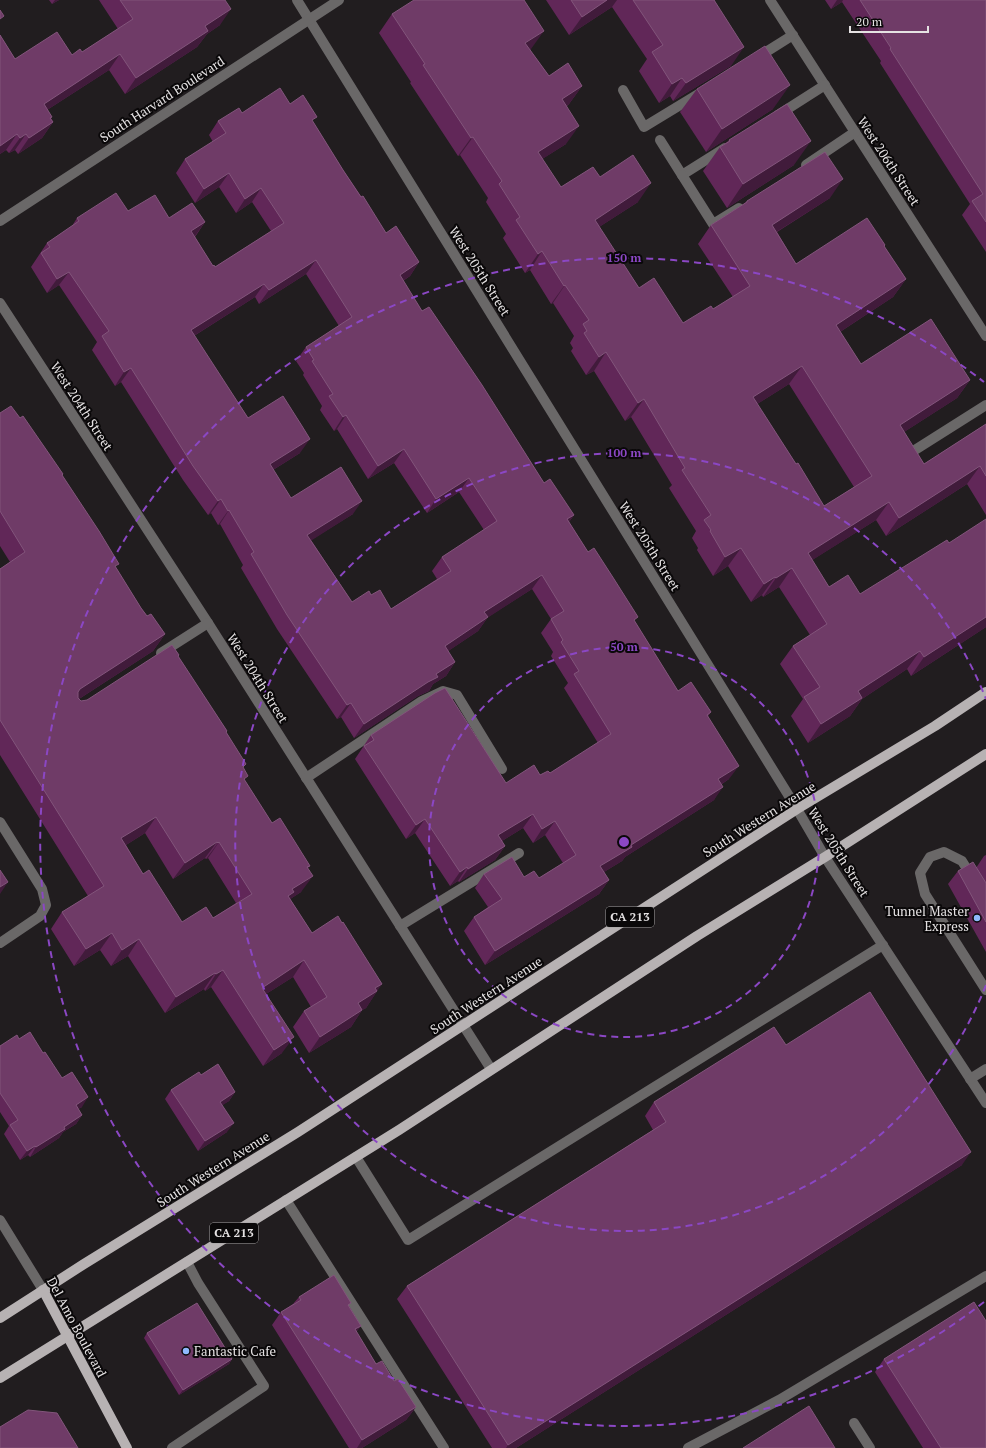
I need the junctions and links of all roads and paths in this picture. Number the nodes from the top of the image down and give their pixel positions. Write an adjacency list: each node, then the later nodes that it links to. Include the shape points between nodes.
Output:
1 (297, 0): 4 (street, West 205th Street)
2 (339, 0): 4 (street, South Harvard Boulevard)
3 (770, 0): 5 (street, West 206th Street)
4 (309, 19): 17 (street, South Harvard Boulevard); 28 (street, West 205th Street)
5 (793, 35): 6 (street); 7 (street, West 206th Street)
6 (752, 60)
7 (825, 85): 10 (street); 11 (street, West 206th Street)
8 (712, 86): 9 (street, via 644,127)
9 (623, 90)
10 (772, 119)
11 (855, 132): 14 (street); 19 (street, West 206th Street)
12 (660, 140): 15 (street)
13 (733, 143): 15 (street)
14 (800, 169)
15 (682, 175): 16 (street, via 713,224)
16 (747, 203)
17 (0, 220)
18 (0, 303): 22 (street, West 204th Street)
19 (986, 336)
20 (986, 405): 21 (street)
21 (907, 455)
22 (208, 623): 23 (street); 27 (street, West 204th Street)
23 (150, 660)
24 (986, 692): 28 (main road, South Western Avenue / CA 213)
25 (986, 754): 31 (main road, CA 213)
26 (502, 769): 27 (street, via 457,695 443,692 422,701)
27 (306, 778): 33 (street, West 204th Street)
28 (797, 809): 31 (street, West 205th Street); 37 (main road, South Western Avenue / CA 213)
29 (0, 822): 34 (street, via 42,888 46,906 40,916)
30 (519, 853): 33 (street)
31 (825, 857): 35 (street, West 205th Street); 38 (main road, CA 213)
32 (986, 900): 36 (street, via 962,861 944,852 930,857 920,873 925,894)
33 (400, 926): 37 (street, West 204th Street)
34 (0, 943)
35 (883, 946): 40 (street, West 205th Street); 42 (street, via 408,1240)
36 (986, 990)
37 (463, 1025): 38 (street, West 204th Street); 47 (main road, South Western Avenue / CA 213, via 298,1132)
38 (491, 1069): 42 (main road, CA 213)
39 (986, 1069): 40 (street)
40 (970, 1079): 41 (street, West 205th Street)
41 (986, 1103)
42 (356, 1157): 43 (main road, CA 213)
43 (286, 1200): 45 (main road, CA 213); 54 (street)
44 (0, 1220): 47 (street, Del Amo Boulevard)
45 (187, 1262): 49 (main road, CA 213); 53 (street, via 264,1386)
46 (986, 1276): 55 (street, via 779,1400)
47 (43, 1290): 48 (main road, South Western Avenue / CA 213); 49 (main road, Del Amo Boulevard)
48 (0, 1318)
49 (68, 1336): 50 (main road, CA 213); 52 (main road, Del Amo Boulevard)
50 (0, 1378)
51 (854, 1423): 56 (street)
52 (127, 1448)
53 (172, 1448)
54 (444, 1448)
55 (688, 1448)
56 (870, 1448)

